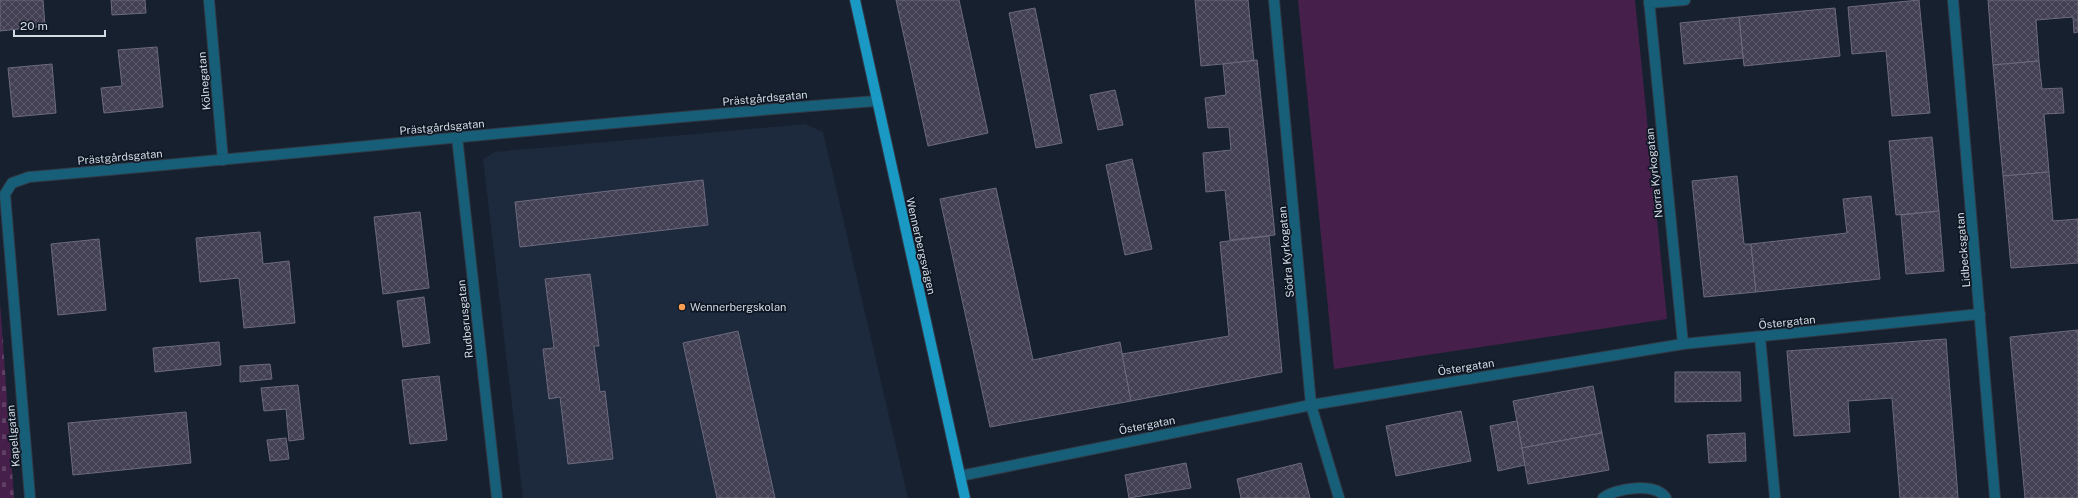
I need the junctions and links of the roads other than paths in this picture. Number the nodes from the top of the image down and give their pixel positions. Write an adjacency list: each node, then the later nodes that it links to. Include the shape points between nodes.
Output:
1 (208, 0): 9 (street, Kölnegatan)
2 (854, 0): 7 (main road, Wennerbergsvägen)
3 (1274, 0): 14 (street, Södra Kyrkogatan)
4 (1685, 0): 6 (street)
5 (1953, 0): 11 (street, Lidbecksgatan)
6 (1649, 2): 13 (street, Norra Kyrkogatan)
7 (876, 101): 8 (street, Prästgårdsgatan); 15 (main road, Wennerbergsvägen)
8 (457, 137): 9 (street, Prästgårdsgatan); 17 (street, Rudberusgatan)
9 (222, 160): 10 (street, Prästgårdsgatan, via 29,177)
10 (12, 183): 16 (street, Kapellgatan, via 6,194)
11 (1980, 314): 12 (street, Östergatan); 23 (street, Lidbecksgatan)
12 (1760, 337): 13 (street, Östergatan); 22 (street)
13 (1683, 344): 14 (street, Östergatan)
14 (1311, 405): 15 (street, Östergatan); 19 (street, Södra Kyrkogatan)
15 (960, 476): 18 (main road, Wennerbergsvägen)
16 (30, 498)
17 (497, 498)
18 (965, 498)
19 (1339, 498)
20 (1603, 498): 21 (street, via 1632,488 1650,488)
21 (1666, 498)
22 (1775, 498)
23 (1995, 498)

